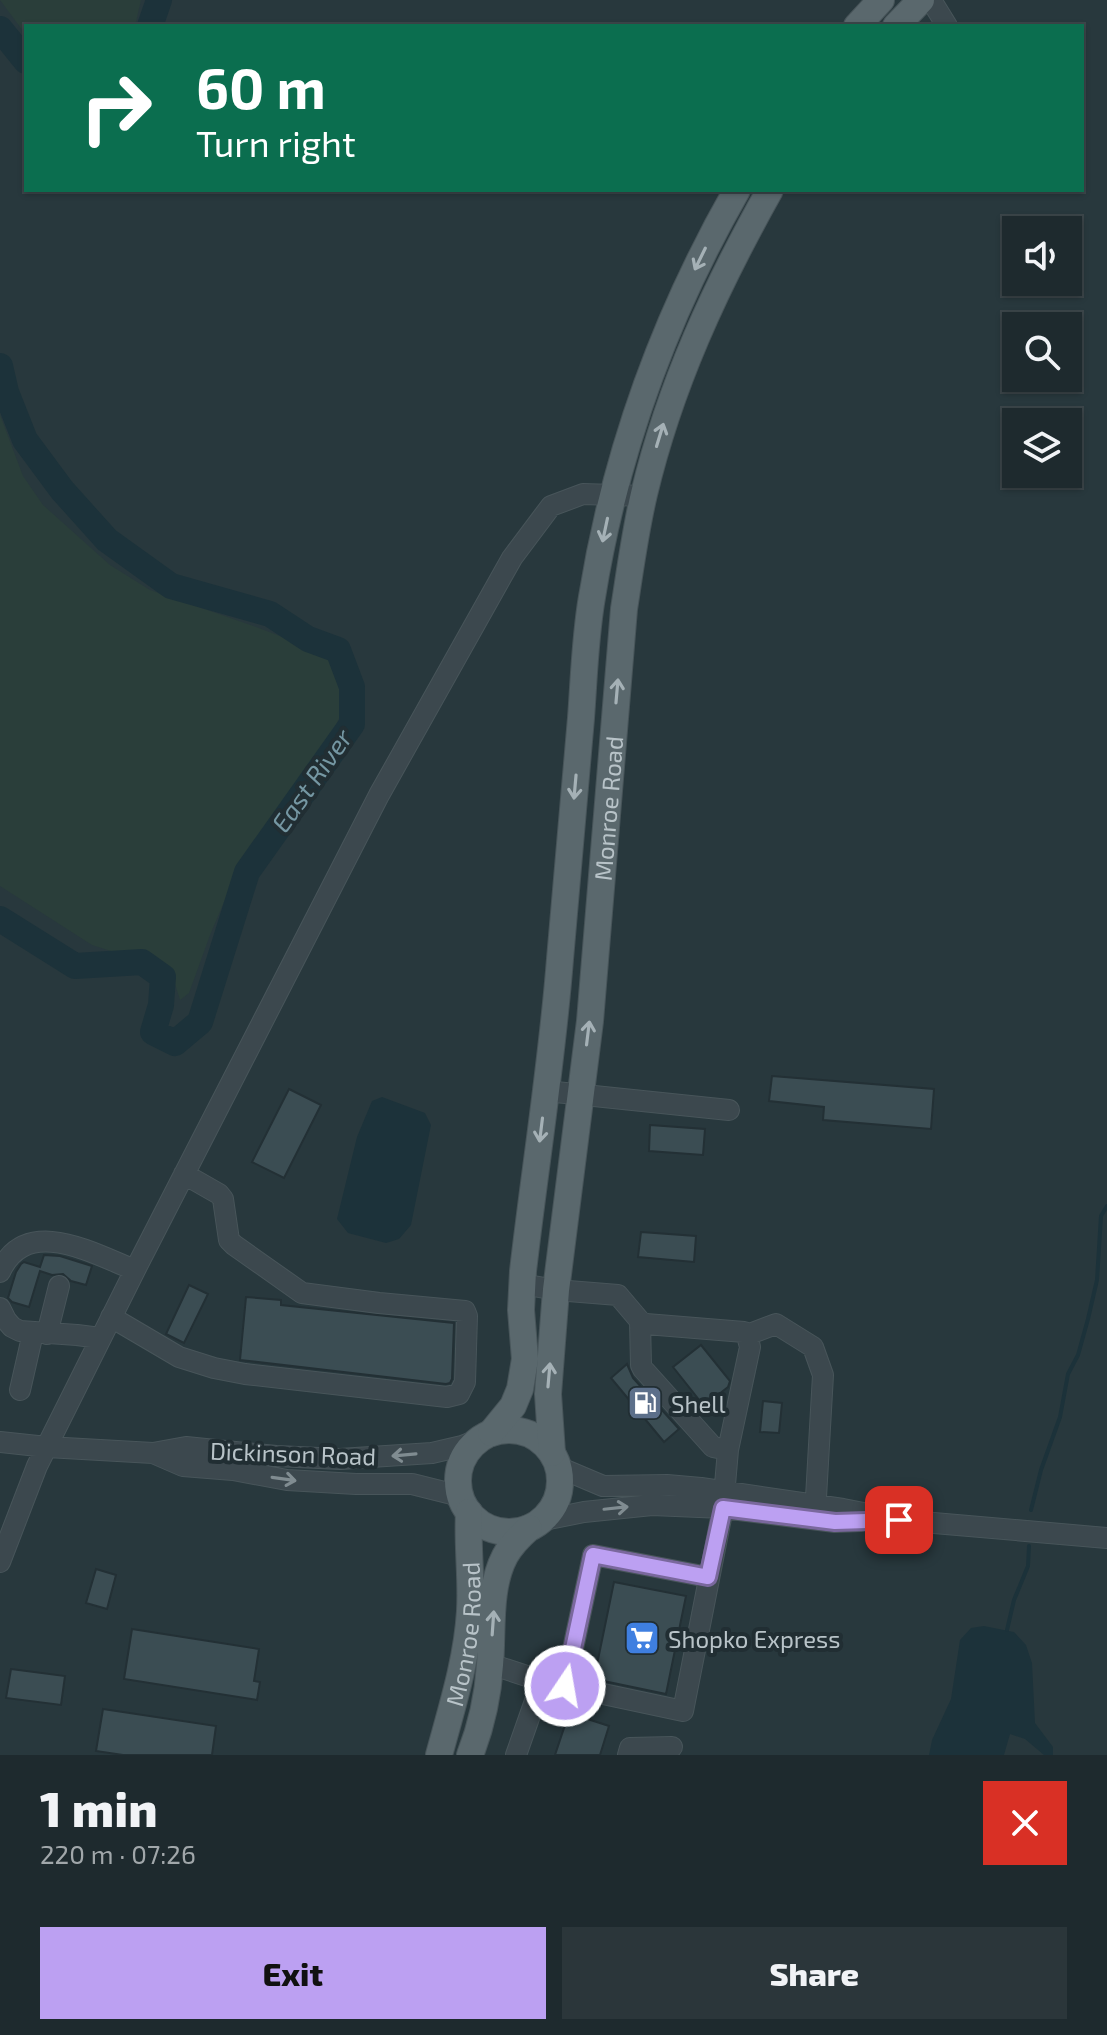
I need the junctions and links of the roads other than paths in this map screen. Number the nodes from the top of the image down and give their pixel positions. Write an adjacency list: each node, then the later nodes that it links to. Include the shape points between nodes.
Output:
1 (881, 0): 4 (main road)
2 (921, 0): 5 (main road)
3 (931, 0): 6 (street)
4 (859, 24)
5 (898, 24)
6 (946, 24)
7 (736, 192): 9 (main road, Monroe Road, one-way to 9, via 666,331)
8 (769, 192): 10 (main road, Monroe Road, one-way to 8, via 693,342)
9 (613, 494): 10 (street); 11 (main road, Monroe Road, one-way to 11, via 591,599); 14 (street, via 583,494 551,506 512,558 379,795)
10 (644, 496): 12 (main road, Monroe Road, one-way to 10, via 624,609)
11 (546, 1091): 12 (street); 17 (main road, Monroe Road, one-way to 17)
12 (581, 1093): 13 (street); 19 (main road, Monroe Road)
13 (729, 1110)
14 (184, 1174): 16 (street); 21 (street, via 223,1199 229,1240 302,1293 465,1311 465,1382 459,1394 447,1397 214,1368 179,1357)
15 (2, 1266): 16 (street, via 21,1246 53,1241)
16 (135, 1270): 21 (street)
17 (522, 1284): 19 (street); 27 (main road, Monroe Road, via 525,1359 520,1389 513,1406)
18 (59, 1286): 23 (street)
19 (556, 1290): 22 (street, via 618,1295); 32 (main road, Monroe Road, one-way to 19, via 548,1394)
20 (0, 1308): 23 (street, via 12,1327)
21 (111, 1317): 25 (street)
22 (640, 1321): 24 (street); 30 (street, via 643,1369 713,1447)
23 (40, 1334): 25 (street); 26 (street)
24 (747, 1335): 30 (street, via 750,1347); 35 (street, via 776,1324 813,1347 823,1375)
25 (100, 1338): 29 (street)
26 (20, 1390)
27 (486, 1436): 31 (street, Dickinson Road, one-way to 31, via 432,1453 377,1458 186,1447); 32 (main road, via 505,1430 531,1435); 34 (main road, via 468,1450 461,1464 458,1480)
28 (0, 1442): 29 (street, Dickinson Road)
29 (47, 1447): 31 (street, Dickinson Road); 38 (street)
30 (728, 1450): 33 (street)
31 (153, 1453): 34 (street, Dickinson Road, one-way to 34, via 183,1466 299,1481 412,1484)
32 (555, 1460): 33 (street, via 603,1486 667,1485); 36 (main road, via 557,1497)
33 (724, 1499): 35 (street); 36 (street, one-way to 33, via 584,1512); 39 (street)
34 (464, 1504): 36 (main road, via 481,1523 496,1530); 45 (main road, Monroe Road, via 470,1609 460,1678)
35 (815, 1512): 37 (street, via 835,1522 899,1520)
36 (534, 1524): 40 (main road, Monroe Road, one-way to 36, via 499,1571 514,1542)
37 (1107, 1538)
38 (0, 1562)
39 (708, 1577): 42 (street, via 593,1555); 43 (street)
40 (490, 1664): 41 (street); 46 (main road, Monroe Road)
41 (542, 1681): 42 (street); 47 (street)
42 (565, 1686): 43 (street)
43 (683, 1711): 44 (street)
44 (670, 1751): 48 (street, via 630,1748)
45 (439, 1755)
46 (470, 1755)
47 (516, 1755)
48 (628, 1755)

